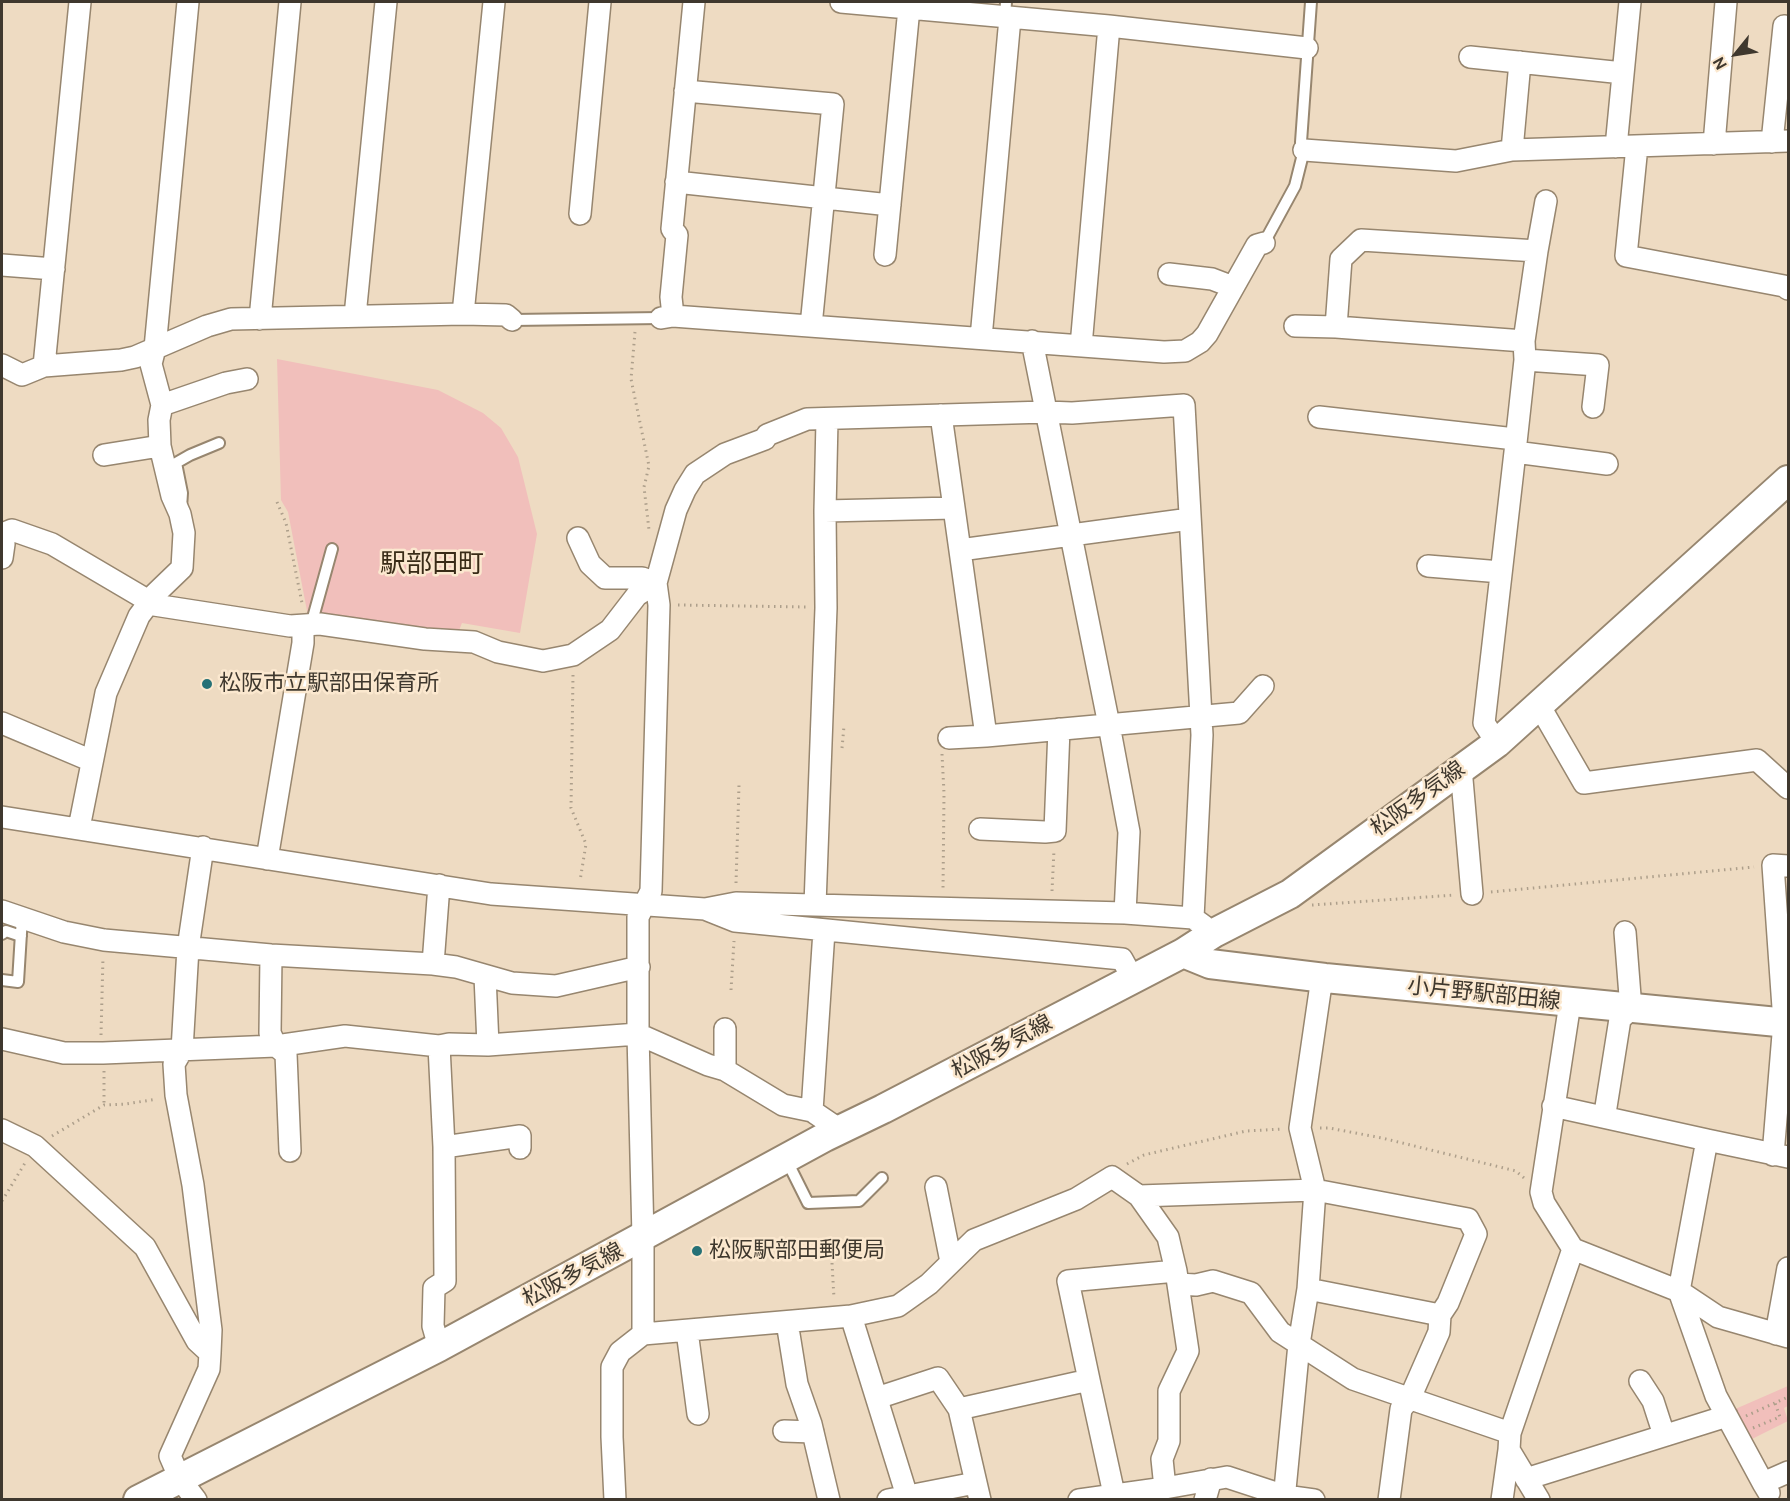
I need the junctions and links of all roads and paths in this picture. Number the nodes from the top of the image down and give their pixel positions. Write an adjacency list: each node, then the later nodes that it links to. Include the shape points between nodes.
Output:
1 (80, 2): 36 (street)
2 (188, 2): 52 (street)
3 (290, 2): 44 (street)
4 (386, 2): 41 (street)
5 (494, 2): 40 (street)
6 (600, 2): 31 (street)
7 (694, 2): 20 (street)
8 (841, 2): 12 (street)
9 (1311, 2): 16 (lane)
10 (1630, 2): 19 (street)
11 (1726, 2): 22 (street)
12 (909, 8): 13 (street); 30 (street)
13 (1007, 12): 14 (street); 49 (street)
14 (1109, 27): 16 (street); 51 (street)
15 (1788, 27): 21 (street, via 1784,26)
16 (1307, 48): 25 (lane, via 1301,142)
17 (1470, 57): 18 (street)
18 (1520, 62): 19 (street); 26 (street)
19 (1623, 73): 24 (street)
20 (685, 91): 27 (street); 28 (street, via 833,104)
21 (1780, 142): 22 (street)
22 (1714, 144): 23 (street)
23 (1637, 146): 24 (street); 39 (street, via 1626,256)
24 (1616, 147): 26 (street)
25 (1304, 150): 26 (street, via 1456,161); 32 (lane, via 1295,186)
26 (1512, 150)
27 (676, 182): 28 (street); 42 (street, via 672,229 677,235)
28 (824, 198): 30 (street); 46 (street)
29 (1546, 201): 33 (street)
30 (890, 205): 34 (street)
31 (580, 214)
32 (1263, 243): 38 (street, via 1257,244)
33 (1537, 251): 48 (street, via 1361,240 1341,259); 53 (street)
34 (885, 255)
35 (2, 264): 36 (street)
36 (54, 269): 55 (street)
37 (1169, 274): 38 (street, via 1212,279)
38 (1233, 287): 51 (street, via 1207,334 1185,351)
39 (1788, 289)
40 (463, 314): 41 (street); 45 (street, via 506,315)
41 (355, 316): 44 (street)
42 (667, 317): 43 (lane); 46 (street)
43 (638, 318): 45 (lane); 77 (path, via 631,379 649,466 644,487)
44 (260, 319): 52 (street, via 220,321)
45 (512, 320)
46 (811, 326): 49 (street)
47 (1295, 326): 48 (street)
48 (1336, 327): 53 (street)
49 (981, 338): 50 (street)
50 (1032, 341): 51 (street); 59 (street)
51 (1081, 345)
52 (155, 348): 55 (street, via 122,360); 57 (street, via 151,364)
53 (1524, 350): 58 (street, via 1598,365); 64 (street)
54 (2, 365): 55 (street, via 22,375)
55 (44, 366)
56 (247, 379): 57 (street)
57 (162, 405): 65 (street)
58 (1593, 407)
59 (1046, 412): 60 (street); 73 (street, via 1184,405); 75 (street)
60 (941, 415): 62 (street); 70 (street)
61 (1320, 417): 64 (street)
62 (826, 420): 71 (street); 83 (street, via 807,419 767,435 725,454 695,474 676,510)
63 (219, 442): 72 (lane, via 176,463 182,493)
64 (1515, 445): 67 (street); 82 (street)
65 (160, 446): 66 (street); 72 (street)
66 (104, 455)
67 (1607, 464)
68 (1788, 480): 90 (main road, 松阪多気線)
69 (277, 502): 87 (path, via 286,523)
70 (954, 507): 71 (street); 79 (street)
71 (825, 511): 86 (street)
72 (180, 514): 84 (street, via 184,533 182,568)
73 (1190, 519): 75 (street); 91 (street)
74 (2, 534): 80 (street); 84 (street, via 12,530 52,544)
75 (1071, 535): 79 (street); 93 (street)
76 (578, 538): 83 (street, via 590,564 605,578 642,578)
77 (650, 538)
78 (332, 549): 87 (lane)
79 (960, 550): 95 (street)
80 (2, 558)
81 (1428, 566): 82 (street)
82 (1500, 572): 96 (street, via 1484,723)
83 (656, 583): 85 (street); 88 (street, via 637,595 610,630)
84 (148, 604): 87 (street); 98 (street, via 139,616 106,693)
85 (659, 605): 86 (path); 112 (street, via 651,891)
86 (826, 608): 113 (street)
87 (307, 626): 88 (street, via 321,624 474,642 536,660); 106 (street)
88 (573, 655): 111 (path, via 571,808 586,844)
89 (1263, 686): 91 (street, via 1239,713)
90 (1539, 705): 96 (main road, 松阪多気線); 100 (street, via 1584,783 1757,760)
91 (1202, 717): 93 (street); 120 (street)
92 (2, 723): 98 (street)
93 (1109, 725): 94 (street); 119 (street, via 1129,832)
94 (1059, 729): 95 (street); 104 (street)
95 (986, 736): 97 (street)
96 (1497, 743): 99 (main road, 松阪多気線)
97 (945, 744): 115 (path)
98 (92, 761): 102 (street)
99 (1461, 768): 109 (main road, 松阪多気線); 110 (street)
100 (1788, 788)
101 (2, 817): 102 (street)
102 (79, 828): 105 (street)
103 (980, 829): 104 (street)
104 (1055, 831): 118 (path)
105 (203, 847): 106 (street); 127 (street)
106 (267, 859): 108 (street)
107 (1781, 866): 110 (path, via 1692,871); 138 (street)
108 (439, 885): 111 (street, via 491,894); 130 (street)
109 (1290, 894): 110 (path, via 1315,906); 120 (main road, 松阪多気線)
110 (1472, 894)
111 (578, 900): 112 (street)
112 (645, 904): 116 (street); 131 (street, via 638,917)
113 (815, 905): 114 (street); 116 (street, via 736,903)
114 (853, 906): 115 (street); 124 (street)
115 (942, 908): 118 (street)
116 (705, 909): 122 (street, via 735,921)
117 (2, 911): 121 (street)
118 (1051, 911): 119 (street)
119 (1125, 913): 120 (street)
120 (1204, 925): 128 (main road, 松阪多気線)
121 (22, 926): 125 (lane); 126 (street); 135 (lane, via 18,982)
122 (824, 931): 124 (street); 152 (street)
123 (1625, 932): 137 (street)
124 (850, 933): 134 (street, via 1122,959)
125 (2, 934)
126 (104, 940): 127 (street); 146 (path, via 100,1028)
127 (188, 948): 129 (street); 145 (street)
128 (1183, 953): 133 (main road, 小片野駅部田線, via 1210,964); 134 (main road, 松阪多気線)
129 (271, 955): 130 (street); 142 (street, via 270,1033)
130 (433, 964): 132 (street)
131 (639, 967): 132 (street, via 556,986 512,983); 140 (street)
132 (485, 976): 144 (street)
133 (1325, 978): 136 (main road, 小片野駅部田線); 153 (street)
134 (1133, 979): 155 (main road, 松阪多気線)
135 (2, 980)
136 (1570, 1003): 137 (main road, 小片野駅部田線); 150 (street)
137 (1631, 1009): 138 (main road, 小片野駅部田線); 151 (street, via 1620,1019)
138 (1786, 1022): 161 (street)
139 (725, 1029): 147 (street)
140 (638, 1034): 144 (street); 147 (street); 170 (street)
141 (2, 1039): 146 (street, via 64,1053)
142 (276, 1046): 143 (street, via 345,1036); 145 (street); 160 (street, via 286,1054)
143 (439, 1046): 144 (street); 158 (street)
144 (488, 1046)
145 (182, 1050): 146 (street); 148 (street, via 174,1064)
146 (103, 1053): 149 (path)
147 (725, 1070): 152 (street, via 783,1105)
148 (176, 1095): 149 (path); 186 (street, via 193,1185)
149 (104, 1105): 157 (path)
150 (1553, 1106): 156 (street); 167 (street)
151 (1606, 1107)
152 (812, 1111): 155 (street)
153 (1300, 1128): 163 (path, via 1246,1131 1144,1155); 166 (street); 167 (path, via 1329,1128 1382,1137 1516,1171)
154 (2, 1130): 157 (street)
155 (840, 1130): 162 (main road, 松阪多気線)
156 (1707, 1140): 161 (street); 177 (street)
157 (35, 1146): 169 (path); 186 (street, via 145,1246 197,1341)
158 (444, 1147): 159 (street, via 520,1136); 185 (street, via 445,1281 434,1288 433,1326)
159 (520, 1148)
160 (290, 1151)
161 (1781, 1156)
162 (785, 1159): 164 (lane, via 808,1203 859,1201); 170 (main road, 松阪多気線)
163 (1112, 1177): 168 (street); 172 (street, via 1076,1199 974,1240)
164 (882, 1178)
165 (936, 1187): 172 (street)
166 (1315, 1190): 168 (street); 176 (street); 178 (street, via 1468,1219 1476,1234)
167 (1541, 1192): 171 (street)
168 (1139, 1196): 175 (street, via 1168,1237)
169 (2, 1201)
170 (643, 1237): 182 (street); 185 (main road, 松阪多気線)
171 (1573, 1249): 177 (street); 199 (street)
172 (951, 1262): 179 (street, via 898,1306)
173 (832, 1263): 179 (path)
174 (1788, 1268): 183 (street)
175 (1177, 1277): 184 (street, via 1196,1285 1213,1281 1251,1293 1280,1332); 187 (street, via 1068,1281); 203 (street, via 1188,1351 1169,1391 1169,1441 1162,1459)
176 (1308, 1289): 178 (street); 184 (street)
177 (1678, 1291): 183 (street, via 1719,1317); 195 (street)
178 (1440, 1315): 191 (street, via 1439,1332)
179 (843, 1317): 180 (street); 190 (street)
180 (787, 1322): 181 (street); 197 (street, via 797,1384)
181 (687, 1331): 182 (street); 194 (street)
182 (643, 1334): 211 (street, via 620,1352 612,1367)
183 (1782, 1336)
184 (1299, 1344): 191 (street, via 1353,1379); 209 (street)
185 (440, 1347): 204 (main road, 松阪多気線)
186 (210, 1353): 204 (street, via 209,1369 170,1456)
187 (1089, 1380): 193 (street); 206 (street)
188 (1640, 1381): 198 (street, via 1653,1401)
189 (1788, 1397): 192 (path)
190 (877, 1398): 193 (street, via 938,1378); 208 (street)
191 (1410, 1398): 199 (street); 216 (street, via 1401,1409)
192 (1775, 1403): 192 (path, via 1746,1416 1753,1428 1780,1417)
193 (959, 1409): 205 (street)
194 (698, 1414)
195 (1727, 1416): 198 (street); 207 (street)
196 (784, 1431): 197 (street)
197 (813, 1432): 212 (street)
198 (1664, 1435): 202 (street)
199 (1509, 1441): 202 (street); 217 (street)
200 (1788, 1472): 207 (street)
201 (1211, 1479): 203 (street); 209 (street, via 1227,1477); 214 (street)
202 (1526, 1479): 218 (street)
203 (1166, 1488): 206 (street)
204 (188, 1489): 210 (main road, 松阪多気線)
205 (978, 1491): 208 (street)
206 (1114, 1494): 213 (street)
207 (1763, 1494)
208 (897, 1498)
209 (1284, 1498): 215 (street)
210 (138, 1500)
211 (615, 1500)
212 (829, 1500)
213 (1079, 1500)
214 (1204, 1500)
215 (1314, 1500)
216 (1389, 1500)
217 (1502, 1500)
218 (1539, 1500)

